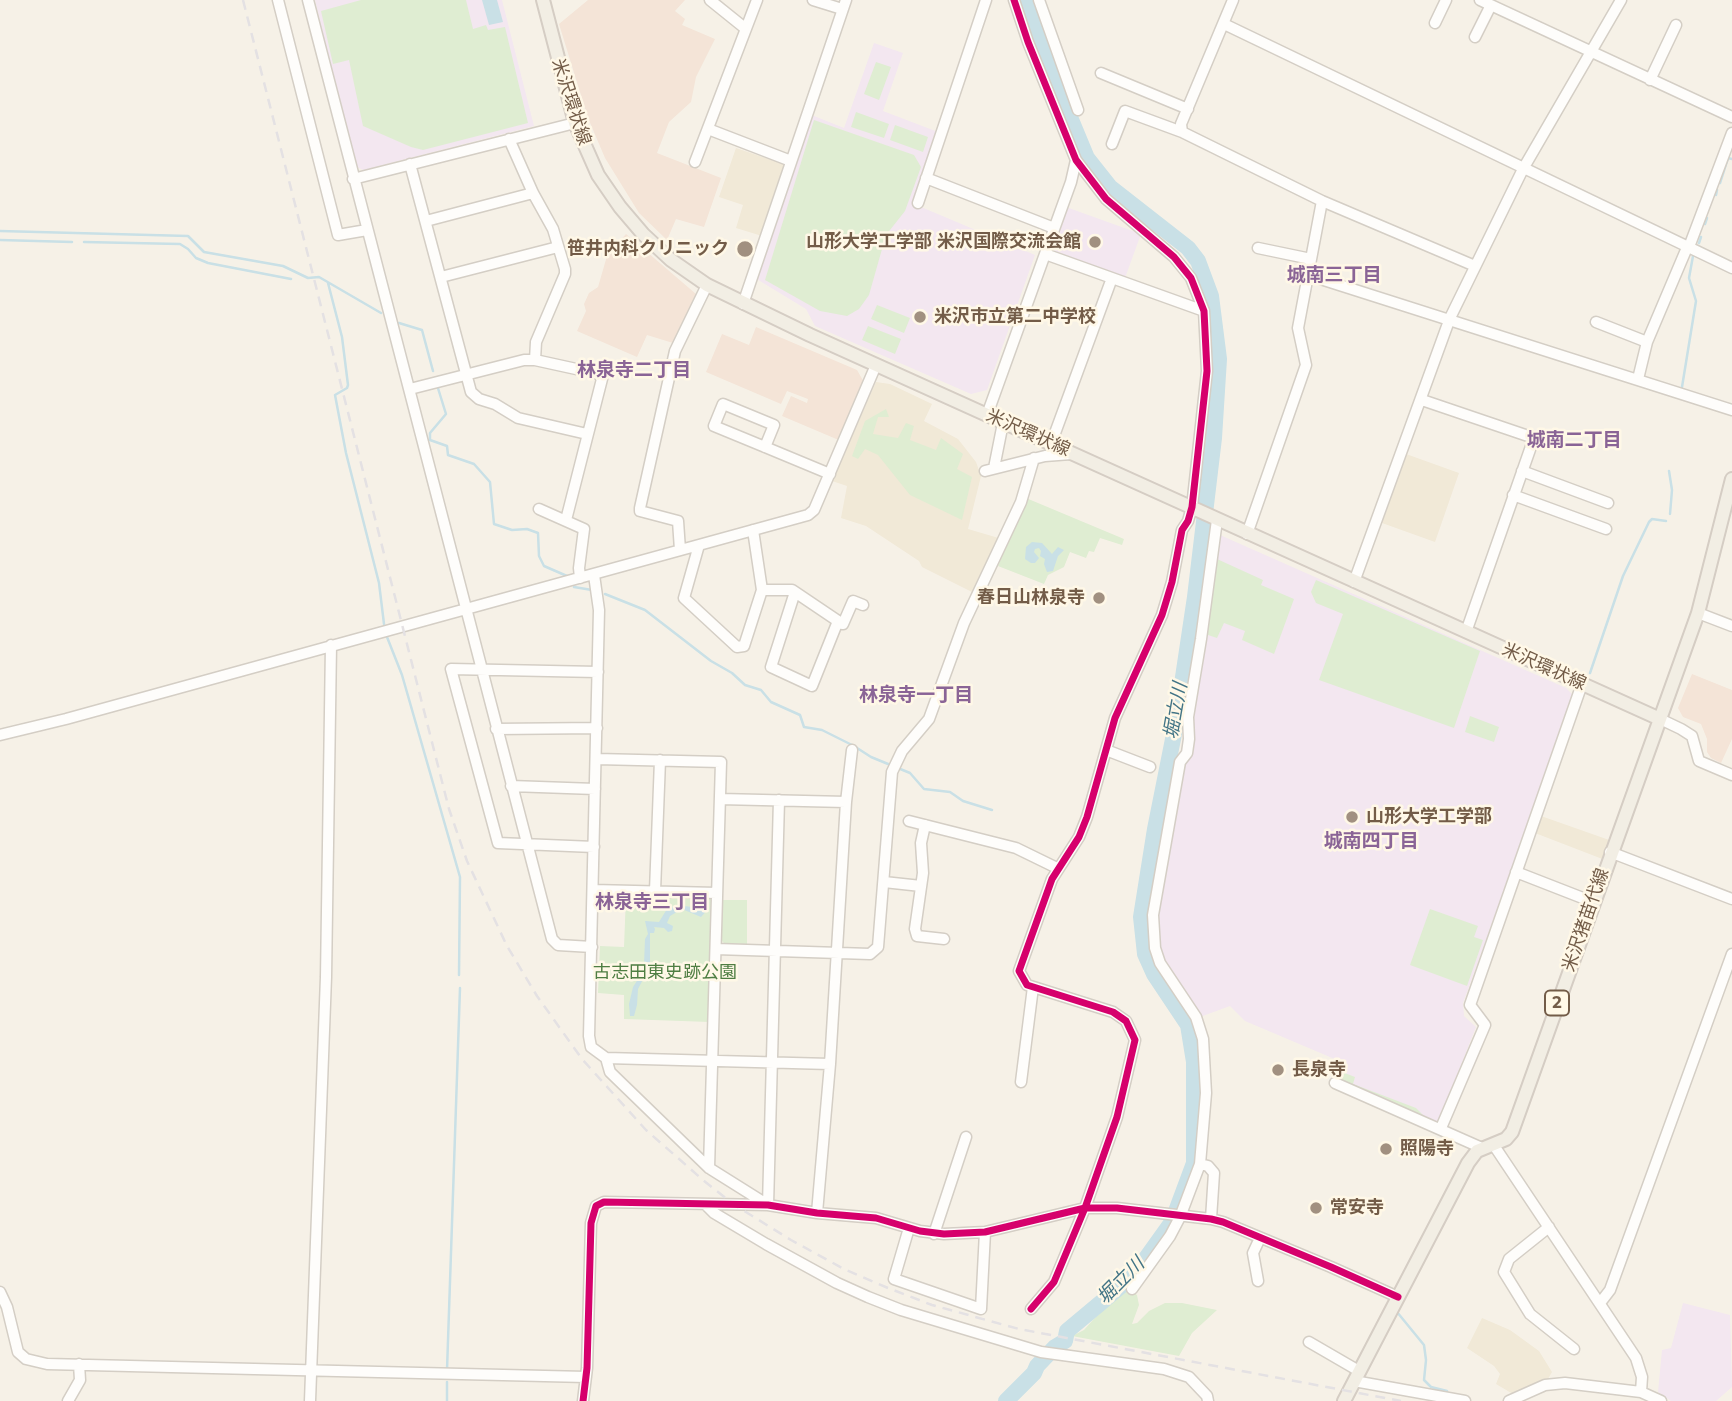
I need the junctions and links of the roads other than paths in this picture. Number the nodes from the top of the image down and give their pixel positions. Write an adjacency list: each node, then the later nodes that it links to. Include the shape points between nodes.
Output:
1 (278, 0): 46 (street, via 338,235)
2 (308, 0): 40 (street)
3 (543, 0): 27 (main road, 米沢環状線)
4 (710, 0): 19 (street)
5 (757, 0): 19 (street)
6 (813, 0): 14 (street)
7 (986, 0): 39 (street)
8 (1014, 0): 34 (street)
9 (1039, 0): 25 (street)
10 (1446, 0): 16 (street)
11 (1480, 0): 15 (street)
12 (1621, 0): 21 (street)
13 (1229, 1): 17 (street)
14 (844, 5): 35 (street)
15 (1491, 5): 20 (street); 21 (street)
16 (1434, 23)
17 (1224, 24): 24 (street); 38 (street)
18 (1676, 25): 23 (street)
19 (746, 29): 28 (street)
20 (1475, 37)
21 (1591, 52): 23 (street); 38 (street)
22 (1101, 73): 24 (street)
23 (1650, 80): 26 (street)
24 (1188, 109): 29 (street)
25 (1079, 110)
26 (1732, 117)
27 (575, 122): 31 (street); 57 (main road, 米沢環状線, via 598,174 631,221 671,260)
28 (708, 129): 35 (street); 36 (street)
29 (1182, 132): 32 (street, via 1125,111); 42 (street)
30 (1732, 133): 33 (street)
31 (509, 139): 37 (street); 41 (street)
32 (1112, 144)
33 (1729, 155): 48 (street)
34 (1076, 160): 45 (street); 59 (street, via 1106,199 1185,267)
35 (791, 161): 58 (street)
36 (695, 162)
37 (410, 164): 40 (street); 44 (street)
38 (1523, 169): 48 (street); 52 (street)
39 (926, 178): 43 (street); 45 (street)
40 (353, 179): 46 (street)
41 (533, 193): 44 (street); 47 (street)
42 (1322, 201): 51 (street); 52 (street)
43 (918, 203)
44 (426, 221): 55 (street)
45 (1054, 228): 50 (street)
46 (367, 230): 67 (street)
47 (558, 247): 55 (street); 63 (street, via 565,274 536,342)
48 (1689, 247): 53 (street); 62 (street)
49 (1258, 248): 51 (street)
50 (1045, 254): 56 (street); 70 (street)
51 (1311, 259): 54 (street)
52 (1475, 266): 60 (street)
53 (1732, 268)
54 (1308, 275): 60 (street); 89 (street, via 1298,328 1306,365)
55 (441, 276): 65 (street)
56 (1112, 278): 59 (street); 73 (street)
57 (706, 285): 58 (main road, 米沢環状線); 91 (street, via 674,351 640,508 678,521)
58 (743, 304): 64 (main road, 米沢環状線)
59 (1204, 311): 82 (street, via 1207,371)
60 (1450, 318): 66 (street); 68 (street)
61 (1596, 322): 62 (street)
62 (1647, 342): 66 (street)
63 (535, 360): 65 (street); 72 (street, via 599,374)
64 (876, 365): 70 (main road, 米沢環状線); 78 (street, via 848,446)
65 (467, 373): 67 (street); 72 (street, via 471,391 479,399 518,418)
66 (1637, 379): 69 (street)
67 (410, 389): 98 (street)
68 (1422, 400): 77 (street, via 1534,438); 94 (street)
69 (1732, 410)
70 (987, 415): 71 (main road, 米沢環状線)
71 (1003, 423): 73 (main road, 米沢環状線); 76 (street, via 989,470)
72 (587, 434): 86 (street)
73 (1051, 444): 75 (main road, 米沢環状線)
74 (765, 447): 74 (street, via 714,426 723,404 774,425); 78 (street)
75 (1075, 454): 76 (street); 82 (main road, 米沢環状線)
76 (1034, 458): 129 (street, via 1021,502 964,623 929,719 902,751 892,772)
77 (1522, 471): 80 (street); 81 (street)
78 (830, 474): 88 (street, via 808,515)
79 (1732, 479): 84 (main road, 米沢猪苗代線 / 2)
80 (1513, 495): 87 (street); 102 (street)
81 (1608, 503)
82 (1193, 508): 85 (main road, 米沢環状線); 112 (street, via 1182,530 1162,615 1115,718)
83 (539, 509): 86 (street)
84 (1728, 514): 99 (main road, 米沢猪苗代線 / 2)
85 (1216, 519): 89 (main road, 米沢環状線); 152 (street, via 1187,753 1177,775 1153,915 1160,963 1196,1017 1203,1039 1206,1093)
86 (566, 520): 93 (street, via 586,531)
87 (1606, 529)
88 (753, 530): 90 (street); 95 (street)
89 (1247, 534): 94 (main road, 米沢環状線)
90 (699, 545): 91 (street); 95 (street, via 684,598 737,647 744,646)
91 (680, 550): 92 (street)
92 (594, 575): 93 (street); 105 (street, via 600,610)
93 (580, 578): 98 (street)
94 (1354, 582): 102 (main road, 米沢環状線)
95 (762, 590): 96 (street)
96 (795, 592): 100 (street); 100 (street, via 771,667 812,686)
97 (863, 605): 100 (street, via 853,601 843,624)
98 (465, 609): 103 (street); 104 (street)
99 (1698, 612): 101 (street); 107 (main road, 米沢猪苗代線 / 2)
100 (837, 623)
101 (1732, 626)
102 (1466, 632): 106 (main road, 米沢環状線)
103 (331, 645): 110 (street); 174 (street, via 326,977)
104 (481, 669): 105 (street); 109 (street); 124 (street, via 451,669 498,843)
105 (598, 672): 108 (street)
106 (1582, 684): 107 (main road, 米沢環状線); 128 (street)
107 (1660, 719): 116 (street, via 1692,736 1699,761); 126 (main road, 米沢猪苗代線 / 2)
108 (597, 728): 109 (street); 113 (street)
109 (496, 729): 117 (street)
110 (0, 736)
111 (852, 750): 121 (street)
112 (1106, 750): 115 (street); 127 (street, via 1083,827)
113 (597, 759): 114 (street); 118 (street)
114 (660, 760): 119 (street, via 721,762); 132 (street)
115 (1150, 767)
116 (1732, 775)
117 (511, 786): 118 (street); 124 (street)
118 (595, 789): 125 (street)
119 (720, 799): 120 (street); 133 (street)
120 (779, 800): 121 (street); 139 (street)
121 (846, 802): 140 (street)
122 (909, 821): 123 (street)
123 (925, 825): 127 (street, via 1016,848); 130 (street)
124 (527, 845): 125 (street); 137 (street, via 552,939 558,945)
125 (594, 847): 131 (street)
126 (1611, 852): 134 (street); 135 (main road, 米沢猪苗代線 / 2)
127 (1057, 869): 142 (street, via 1019,971 1023,981)
128 (1516, 872): 135 (street); 149 (street, via 1470,1005 1485,1025)
129 (884, 882): 130 (street); 140 (street, via 878,947 870,954)
130 (921, 886): 136 (street, via 918,936)
131 (593, 890): 132 (street); 137 (street)
132 (655, 891): 133 (street)
133 (717, 893): 138 (street)
134 (1732, 899)
135 (1593, 902): 151 (main road, 米沢猪苗代線 / 2, via 1512,1132)
136 (944, 939)
137 (592, 947): 143 (street, via 589,1036 591,1047)
138 (716, 949): 139 (street); 144 (street)
139 (774, 951): 140 (street); 145 (street)
140 (838, 952): 146 (street)
141 (1732, 954): 169 (street, via 1610,1290)
142 (1033, 987): 147 (street); 156 (street, via 1113,1012 1126,1021 1135,1040 1117,1117)
143 (607, 1058): 144 (street); 153 (street, via 610,1072)
144 (712, 1061): 145 (street); 153 (street)
145 (772, 1062): 146 (street); 155 (street)
146 (830, 1064): 157 (street)
147 (1020, 1082)
148 (1335, 1083): 149 (street)
149 (1441, 1128): 151 (street)
150 (966, 1137): 163 (street)
151 (1487, 1146): 160 (street); 168 (main road, 米沢猪苗代線 / 2, via 1468,1163)
152 (1200, 1164): 158 (street); 159 (street, via 1214,1173)
153 (709, 1168): 155 (street)
154 (705, 1204): 155 (street); 176 (street, via 616,1200 596,1206 591,1223); 181 (street, via 777,1249 901,1310 1041,1352 1189,1377)
155 (768, 1205): 157 (street)
156 (1085, 1208): 158 (street); 162 (street); 170 (street, via 1054,1282)
157 (817, 1213): 161 (street, via 876,1218)
158 (1179, 1217): 159 (street); 166 (street)
159 (1211, 1219): 164 (street)
160 (1549, 1227): 169 (street); 172 (street, via 1509,1259 1504,1272 1530,1314)
161 (909, 1228): 162 (street, via 894,1279 981,1309); 163 (street)
162 (985, 1232): 163 (street)
163 (934, 1234)
164 (1260, 1238): 165 (street, via 1253,1253); 168 (street)
165 (1258, 1281)
166 (1132, 1289)
167 (0, 1292): 173 (street, via 18,1352 47,1364)
168 (1398, 1297): 175 (main road, 米沢猪苗代線 / 2)
169 (1600, 1303): 177 (street, via 1640,1365)
170 (1031, 1309)
171 (1308, 1342): 175 (street)
172 (1574, 1349)
173 (79, 1364): 174 (street); 178 (street, via 80,1380)
174 (311, 1369): 176 (street); 179 (street)
175 (1357, 1376): 182 (main road, 米沢猪苗代線 / 2); 183 (street)
176 (586, 1377): 180 (street)
177 (1641, 1392): 184 (street, via 1565,1383 1545,1385); 185 (street)
178 (68, 1401)
179 (310, 1401)
180 (583, 1401)
181 (1208, 1401)
182 (1343, 1401)
183 (1465, 1401)
184 (1509, 1401)
185 (1661, 1401)

